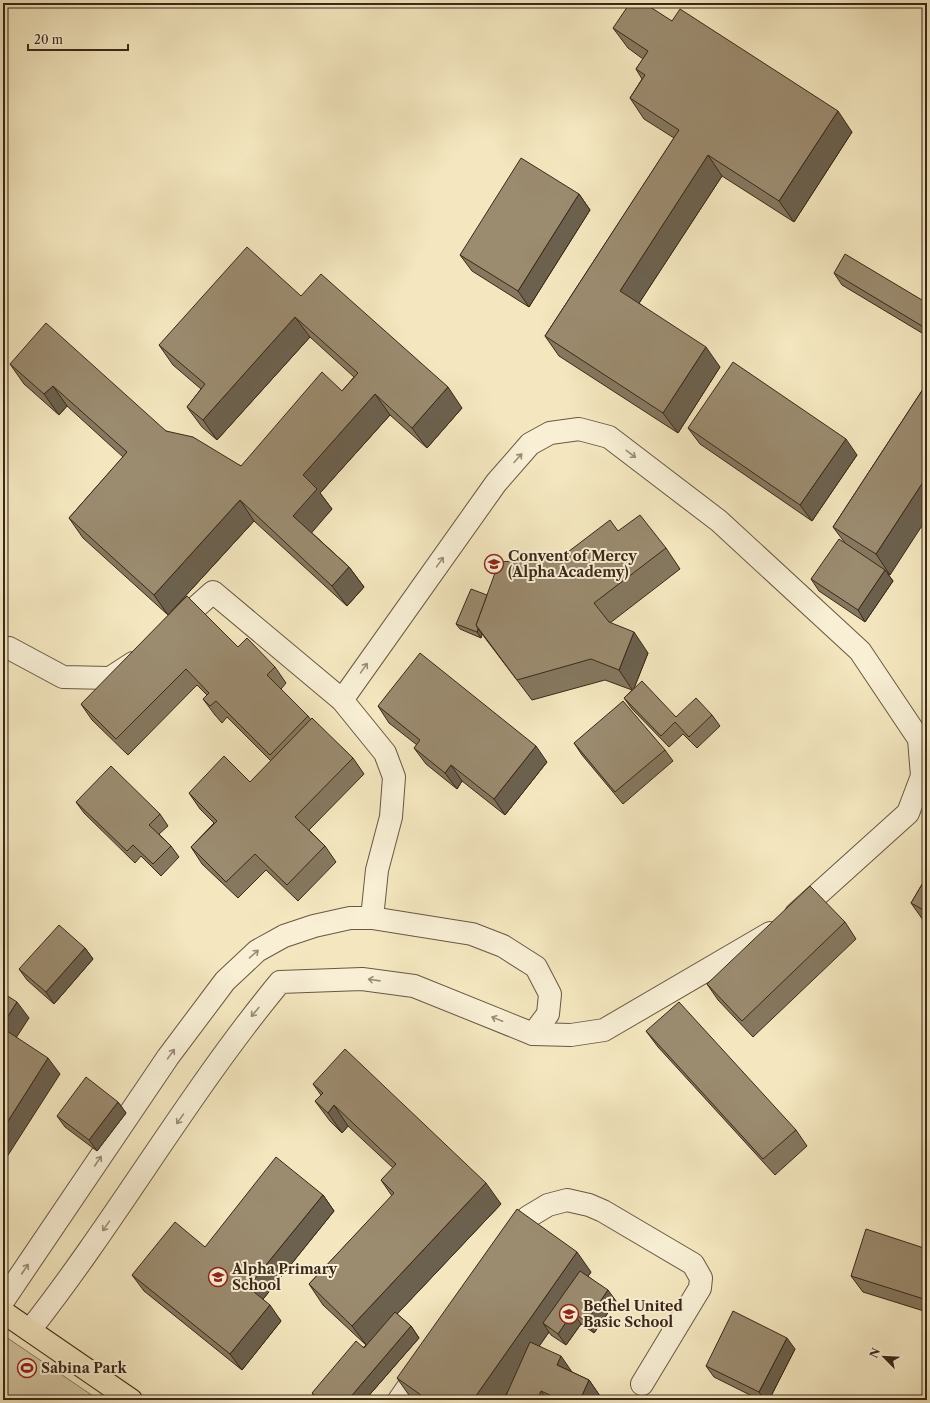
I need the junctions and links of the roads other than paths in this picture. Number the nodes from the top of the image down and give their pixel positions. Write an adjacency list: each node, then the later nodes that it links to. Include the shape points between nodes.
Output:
1 (3, 648): 2 (lane, via 9,648 64,677 110,678 155,645 213,592)
2 (342, 700): 3 (lane, via 385,753 394,777 390,817 378,870); 4 (lane, one-way to 4, via 496,483 530,444 550,433 579,429 609,437 719,521 860,651 919,739 922,776 908,813 783,925 604,1030 571,1035)
3 (372, 918): 4 (lane, via 472,934 503,946 536,967 550,994 548,1014); 6 (lane, one-way to 3, via 168,1057 225,981 257,951 284,936 350,918)
4 (533, 1034): 8 (lane, one-way to 8, via 414,986 362,979 280,982 245,1025 69,1280)
5 (499, 1257): 10 (lane, via 528,1216 548,1205 567,1200 604,1211 693,1264 701,1278 700,1288)
6 (3, 1301)
7 (3, 1312): 8 (main road)
8 (30, 1330): 11 (main road)
9 (435, 1349): 12 (lane)
10 (642, 1384)
11 (131, 1400)
12 (399, 1400)

